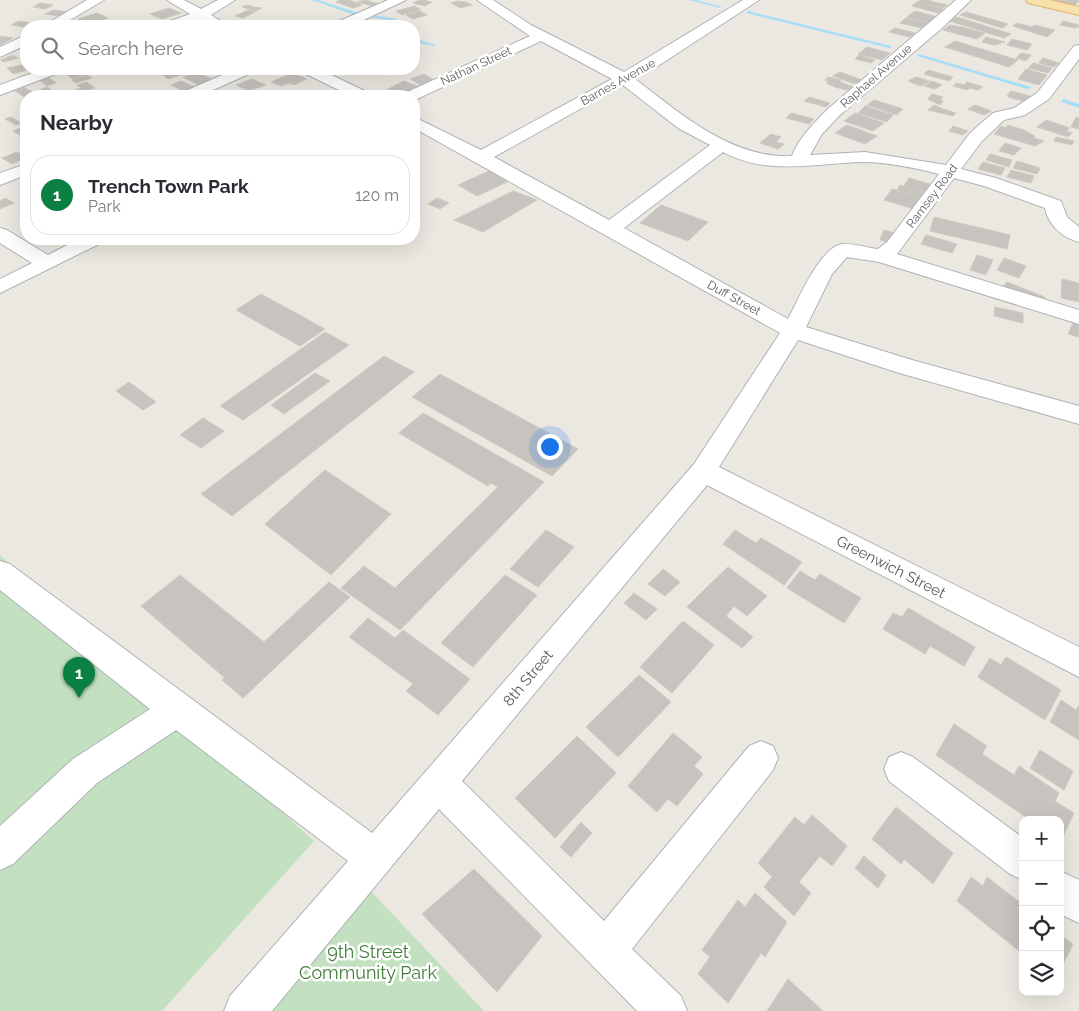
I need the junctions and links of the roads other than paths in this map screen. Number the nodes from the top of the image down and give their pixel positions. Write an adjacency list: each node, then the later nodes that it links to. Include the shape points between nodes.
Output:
1 (97, 0): 11 (street)
2 (174, 0): 10 (street)
3 (228, 0): 10 (street)
4 (399, 0): 14 (street)
5 (484, 0): 15 (street)
6 (752, 0): 22 (street, Barnes Avenue)
7 (964, 0): 30 (street, Raphael Avenue, via 826,121 801,150)
8 (1033, 0): 9 (main road)
9 (1079, 11)
10 (200, 15): 12 (street); 13 (street)
11 (61, 20)
12 (186, 20)
13 (210, 20)
14 (353, 20)
15 (541, 36): 22 (street); 26 (street, Nathan Street)
16 (20, 42): 18 (street)
17 (1079, 48): 32 (street, Ramsey Road, via 1044,96 1019,112 998,116 991,121)
18 (0, 53)
19 (40, 75): 23 (street)
20 (234, 75): 24 (street)
21 (319, 75): 25 (street)
22 (625, 79): 28 (street, via 684,124); 29 (street, Barnes Avenue)
23 (0, 90)
24 (201, 90)
25 (351, 90)
26 (420, 92)
27 (420, 125): 29 (street, Duff Street)
28 (720, 146): 30 (street, via 765,161); 34 (street)
29 (481, 157): 34 (street, Duff Street)
30 (799, 160): 32 (street, via 865,156)
31 (20, 172): 33 (street)
32 (951, 172): 36 (street, via 1022,192 1054,205 1059,221); 38 (street, Ramsey Road, via 894,246)
33 (0, 180)
34 (609, 230): 42 (street, Duff Street)
35 (0, 234): 39 (street)
36 (1079, 236)
37 (82, 245): 39 (street)
38 (882, 256): 41 (street); 42 (street, via 843,250 833,258)
39 (47, 263): 40 (street)
40 (0, 287)
41 (1079, 317)
42 (793, 331): 43 (street, Duff Street); 44 (street, 8th Street)
43 (1079, 415)
44 (703, 471): 46 (street, Greenwich Street); 50 (street, 8th Street)
45 (0, 573): 47 (street)
46 (1079, 663)
47 (177, 710): 51 (street, via 85,771); 52 (street)
48 (760, 758): 56 (street)
49 (901, 769): 53 (street)
50 (438, 783): 52 (street, 8th Street); 56 (street)
51 (0, 851)
52 (375, 858): 57 (street, 8th Street)
53 (1019, 858)
54 (1064, 893): 55 (street)
55 (1079, 904)
56 (606, 950): 58 (street)
57 (245, 1011)
58 (666, 1011)

